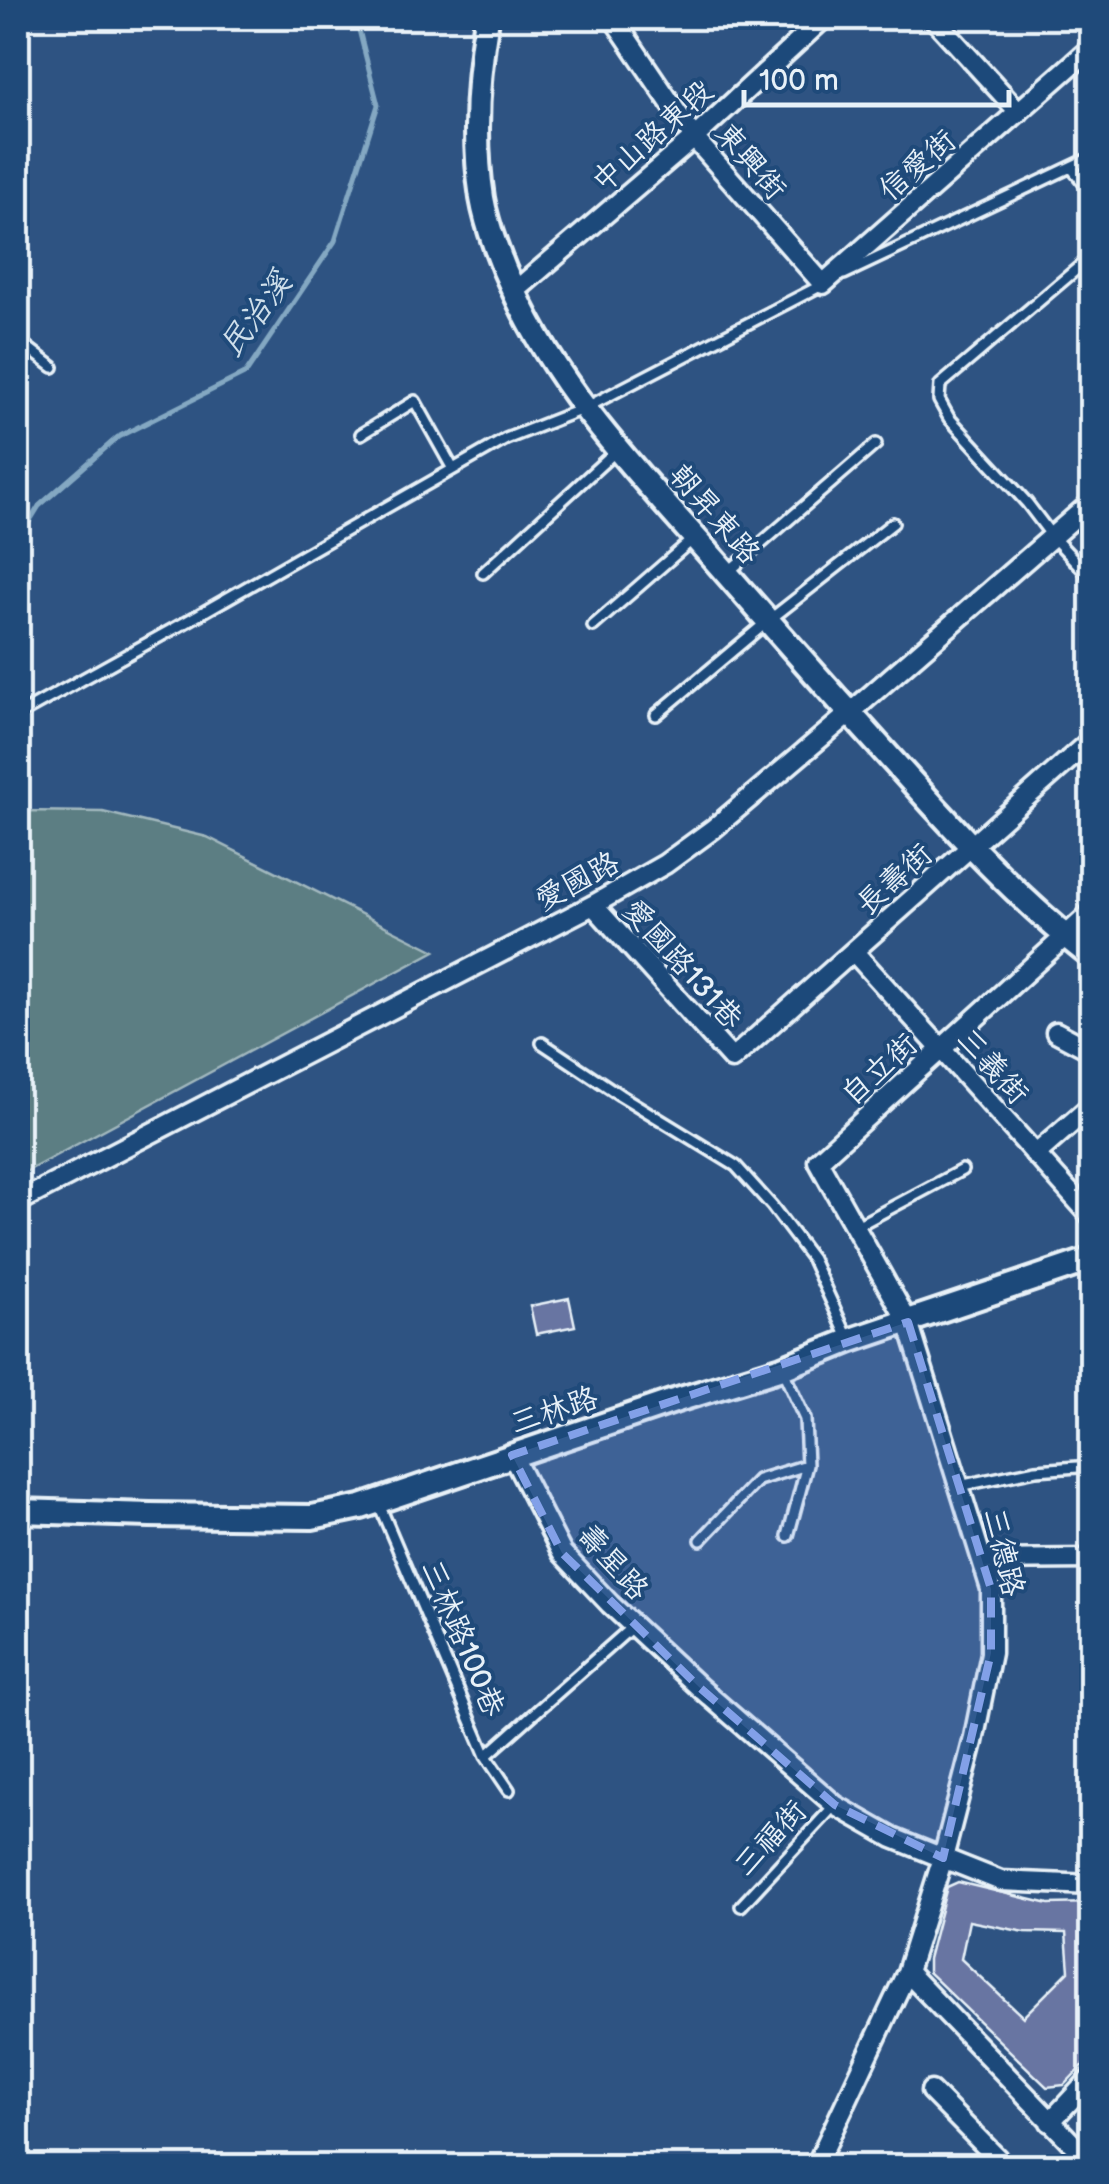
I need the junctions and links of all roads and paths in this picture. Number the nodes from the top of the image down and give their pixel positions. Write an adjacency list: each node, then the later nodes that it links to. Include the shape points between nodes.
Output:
1 (487, 18): 13 (street, 朝昇東路, via 476,126 482,201)
2 (612, 18): 7 (street, 東興街)
3 (824, 18): 7 (street, 中山路東段)
4 (934, 18): 6 (street)
5 (1092, 47): 6 (street, 信愛街)
6 (1019, 112): 12 (street, 信愛街)
7 (694, 138): 12 (street, 東興街); 13 (street, 中山路東段)
8 (1092, 157): 9 (lane)
9 (1071, 167): 10 (lane); 12 (lane)
10 (1092, 193)
11 (1092, 256): 23 (lane, via 940,386 949,418)
12 (824, 284): 16 (lane)
13 (514, 292): 16 (street, 朝昇東路)
14 (18, 340): 15 (lane)
15 (53, 367)
16 (584, 408): 19 (street, 朝昇東路); 20 (lane)
17 (361, 434): 20 (lane, via 414,401)
18 (876, 444): 26 (lane)
19 (619, 448): 24 (street, 朝昇東路); 25 (lane)
20 (453, 469): 31 (lane)
21 (1092, 502): 23 (street, 愛國路)
22 (893, 523): 28 (lane)
23 (1052, 536): 27 (lane); 30 (street, 愛國路)
24 (695, 537): 26 (street, 朝昇東路); 29 (lane)
25 (482, 573)
26 (727, 574): 28 (street, 朝昇東路)
27 (1092, 579)
28 (768, 621): 30 (street, 朝昇東路); 32 (lane)
29 (593, 626)
30 (850, 714): 34 (street, 朝昇東路); 35 (street, 愛國路, via 714,829)
31 (18, 715)
32 (656, 715)
33 (1092, 738): 34 (street, 長壽街)
34 (971, 848): 37 (street, 朝昇東路); 38 (street, 長壽街)
35 (593, 905): 44 (street, 愛國路131巷); 49 (street, 愛國路)
36 (1092, 912): 37 (street, 自立街)
37 (1064, 936): 39 (street, 朝昇東路); 42 (street, 自立街)
38 (854, 952): 42 (street, 三義街); 44 (street, 長壽街)
39 (1092, 958)
40 (1056, 1032): 43 (street)
41 (542, 1043): 54 (lane, via 736,1166 812,1259)
42 (942, 1050): 46 (street, 三義街); 47 (street, 自立街)
43 (1092, 1050)
44 (732, 1059)
45 (1092, 1105): 46 (street)
46 (1035, 1154): 50 (street, 三義街)
47 (818, 1160): 51 (street, 三德路)
48 (962, 1170): 51 (lane)
49 (18, 1202)
50 (1092, 1217)
51 (855, 1228): 53 (street, 三德路)
52 (1092, 1260): 53 (street, 三林路)
53 (908, 1322): 54 (street, 三林路); 59 (street, 三德路)
54 (849, 1341): 55 (street, 三林路)
55 (782, 1368): 56 (street, 三林路); 57 (lane, via 805,1419)
56 (512, 1455): 60 (street, 三林路); 66 (street, 壽星路, via 562,1553)
57 (807, 1465): 62 (lane); 63 (lane, via 758,1480)
58 (1092, 1466): 59 (lane)
59 (959, 1486): 65 (street, 三德路)
60 (378, 1502): 61 (street, 三林路, via 312,1517); 67 (lane, 三林路100巷)
61 (18, 1510)
62 (788, 1536)
63 (701, 1540)
64 (1092, 1559): 65 (street)
65 (982, 1560): 70 (street, 三德路, via 991,1590 991,1653)
66 (633, 1626): 67 (lane); 69 (street, 壽星路)
67 (486, 1756): 68 (lane, 三林路100巷)
68 (509, 1790)
69 (835, 1805): 70 (street); 72 (lane, 三福街)
70 (943, 1858): 71 (street, via 1001,1881); 73 (street)
71 (1092, 1885)
72 (741, 1906)
73 (907, 1972): 76 (street); 78 (street)
74 (1092, 2077): 76 (street)
75 (931, 2091): 79 (street)
76 (1050, 2122): 77 (street)
77 (1092, 2164)
78 (816, 2166)
79 (1005, 2166)

